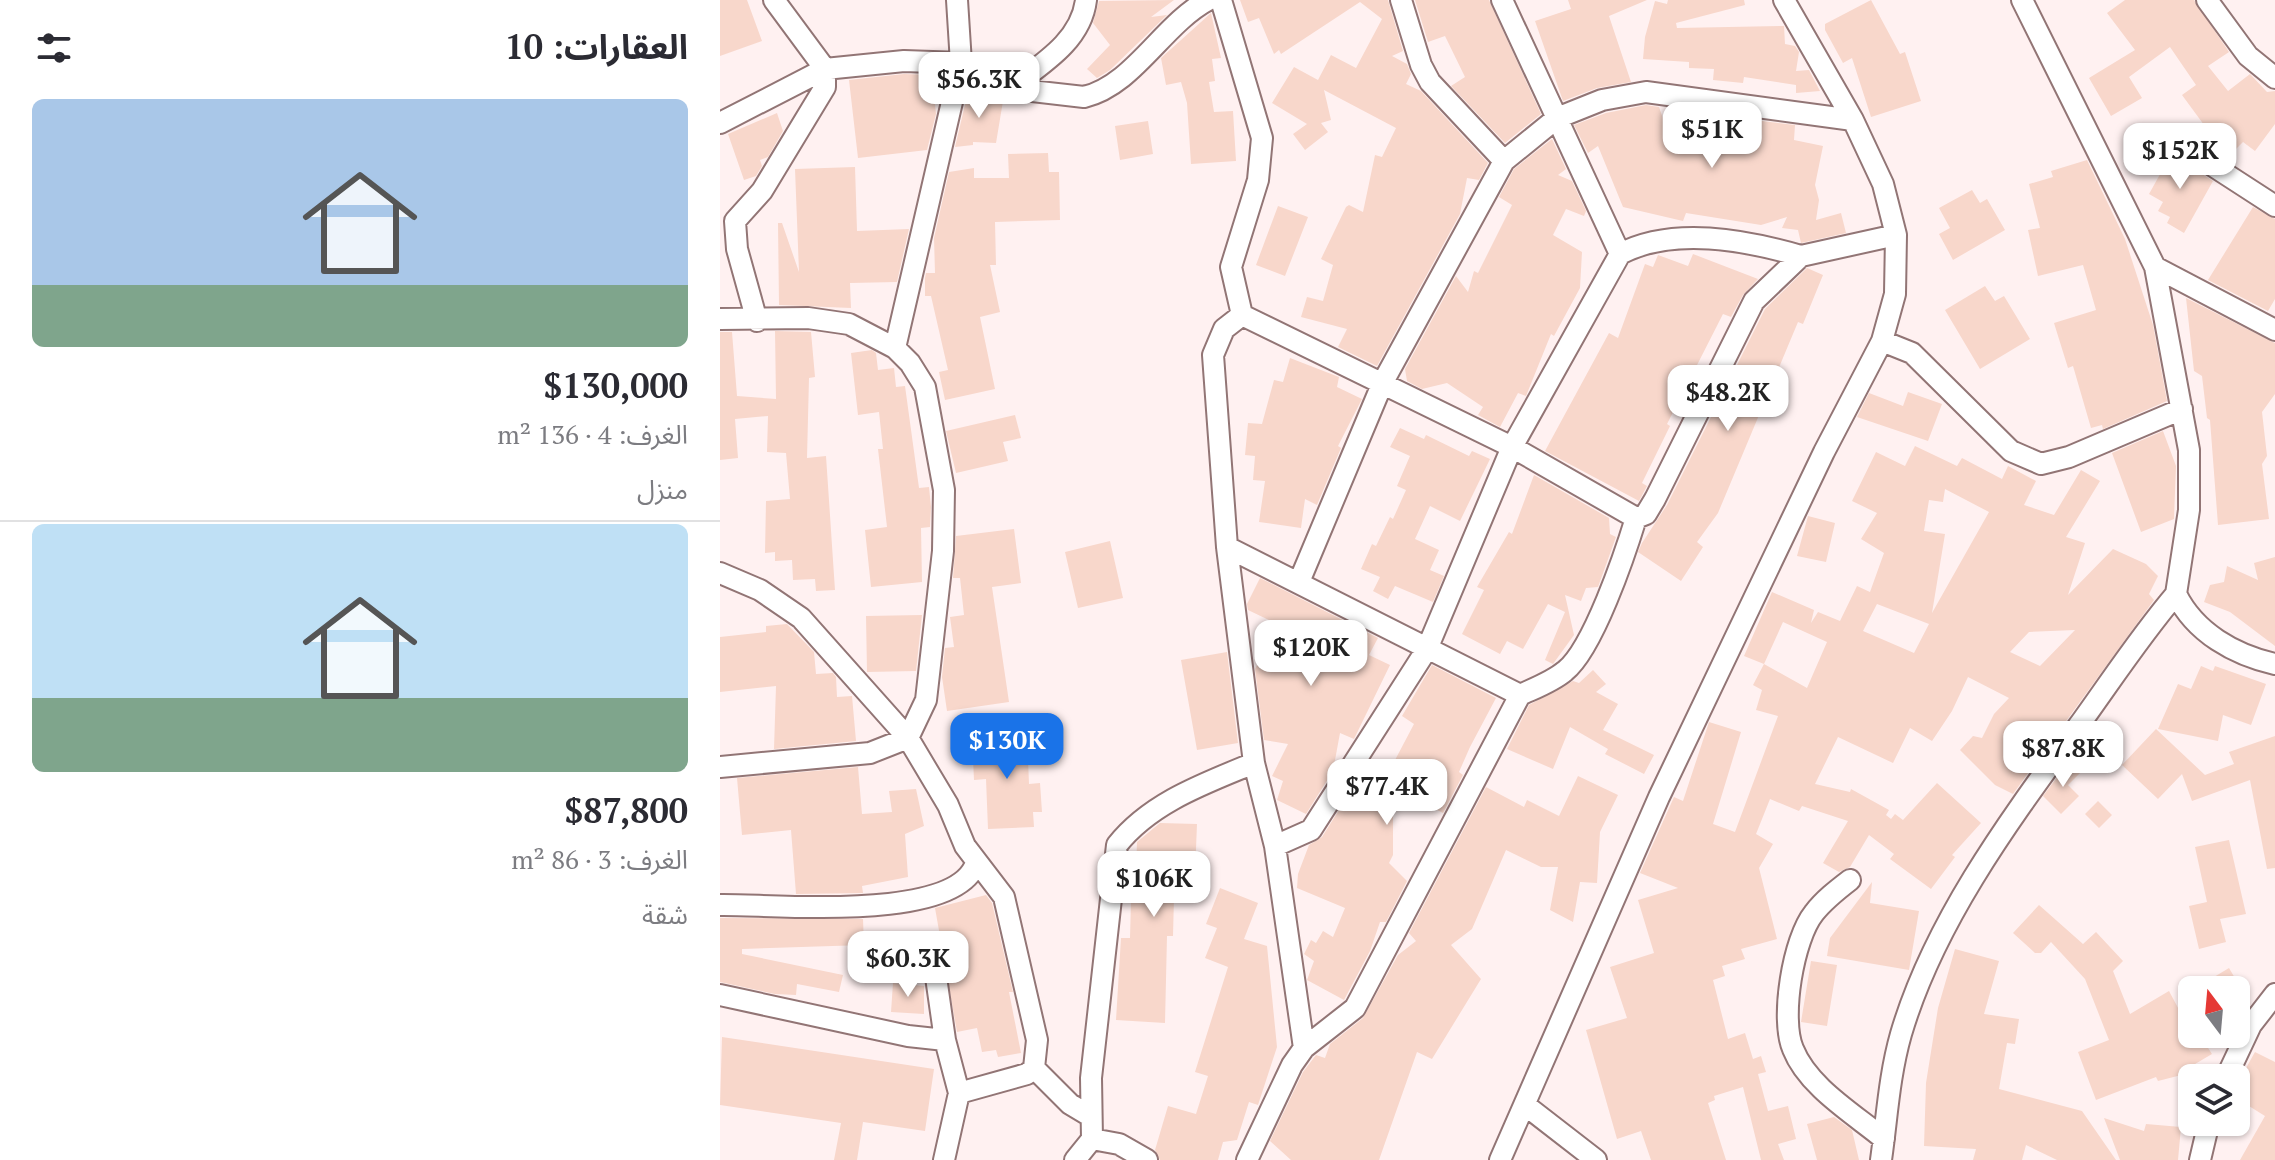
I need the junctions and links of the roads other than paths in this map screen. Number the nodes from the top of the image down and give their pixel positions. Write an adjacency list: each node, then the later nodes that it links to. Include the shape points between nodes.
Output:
1 (774, 0): 12 (street)
2 (957, 0): 11 (street)
3 (1086, 0): 14 (street, via 1084,14 1064,46)
4 (1208, 0): 14 (street, via 1167,29 1100,93 1084,97)
5 (1221, 0): 25 (street, via 1262,138 1258,180 1231,267)
6 (1401, 0): 19 (street, via 1430,82)
7 (1502, 0): 15 (street)
8 (1784, 0): 16 (street)
9 (2022, 0): 24 (street)
10 (2207, 0): 13 (street, via 2248,56)
11 (961, 63): 12 (street, via 904,61); 14 (street, via 988,86); 30 (street)
12 (825, 69): 17 (street); 27 (street, via 825,87 792,146 735,221 737,249)
13 (2275, 78)
14 (1009, 89)
15 (1557, 118): 16 (street, via 1602,100 1646,92); 19 (street); 22 (street)
16 (1853, 120): 21 (street, via 1883,184)
17 (720, 123)
18 (2204, 160): 20 (street)
19 (1504, 161): 31 (street)
20 (2275, 206)
21 (1896, 235): 23 (street); 29 (street, via 1895,294)
22 (1620, 254): 23 (street, via 1664,238 1766,246); 33 (street)
23 (1801, 256): 34 (street, via 1754,301 1655,499 1646,514)
24 (2155, 267): 28 (street); 32 (street)
25 (1242, 315): 31 (street); 35 (street, via 1224,329 1213,355)
26 (720, 319): 27 (street)
27 (757, 321): 30 (street, via 808,318 849,324)
28 (2275, 330)
29 (1882, 341): 32 (street, via 1912,353 2011,451 2041,464); 57 (street, via 1659,797)
30 (895, 348): 42 (street, via 925,387 944,490 943,551 926,700)
31 (1383, 382): 33 (street); 37 (street)
32 (2182, 409): 38 (street, via 2189,450 2189,510)
33 (1512, 447): 34 (street); 39 (street)
34 (1636, 518): 41 (street, via 1584,645 1567,670)
35 (1227, 547): 37 (street); 43 (street)
36 (720, 573): 42 (street, via 760,590 801,618)
37 (1299, 582): 39 (street)
38 (2176, 594): 40 (street, via 2196,623 2232,650); 61 (street, via 2130,648 1959,904 1901,1033)
39 (1427, 649): 41 (street); 45 (street, via 1311,830)
40 (2275, 664)
41 (1520, 695): 53 (street, via 1355,1008)
42 (908, 738): 44 (street, via 870,753); 46 (street)
43 (1254, 763): 45 (street); 58 (street, via 1155,810 1117,845)
44 (720, 767)
45 (1275, 846): 53 (street)
46 (976, 863): 48 (street, via 961,885 923,899 873,905); 55 (street, via 992,876 1004,897 1037,1040)
47 (1850, 880): 61 (street, via 1811,915 1791,974 1788,1026 1793,1050 1823,1090)
48 (720, 905)
49 (934, 963): 52 (street)
50 (2275, 994): 54 (street, via 2251,1025)
51 (720, 995): 52 (street)
52 (945, 1040): 56 (street)
53 (1304, 1048): 65 (street)
54 (2233, 1064)
55 (1034, 1068): 56 (street); 58 (street)
56 (959, 1093): 62 (street)
57 (1525, 1105): 66 (street); 67 (street)
58 (1090, 1116): 60 (street)
59 (2206, 1136): 69 (street)
60 (1092, 1139): 63 (street); 64 (street, via 1119,1144)
61 (1884, 1139): 68 (street)
62 (944, 1160)
63 (1075, 1160)
64 (1147, 1160)
65 (1247, 1160)
66 (1500, 1160)
67 (1596, 1160)
68 (1881, 1160)
69 (2200, 1160)

